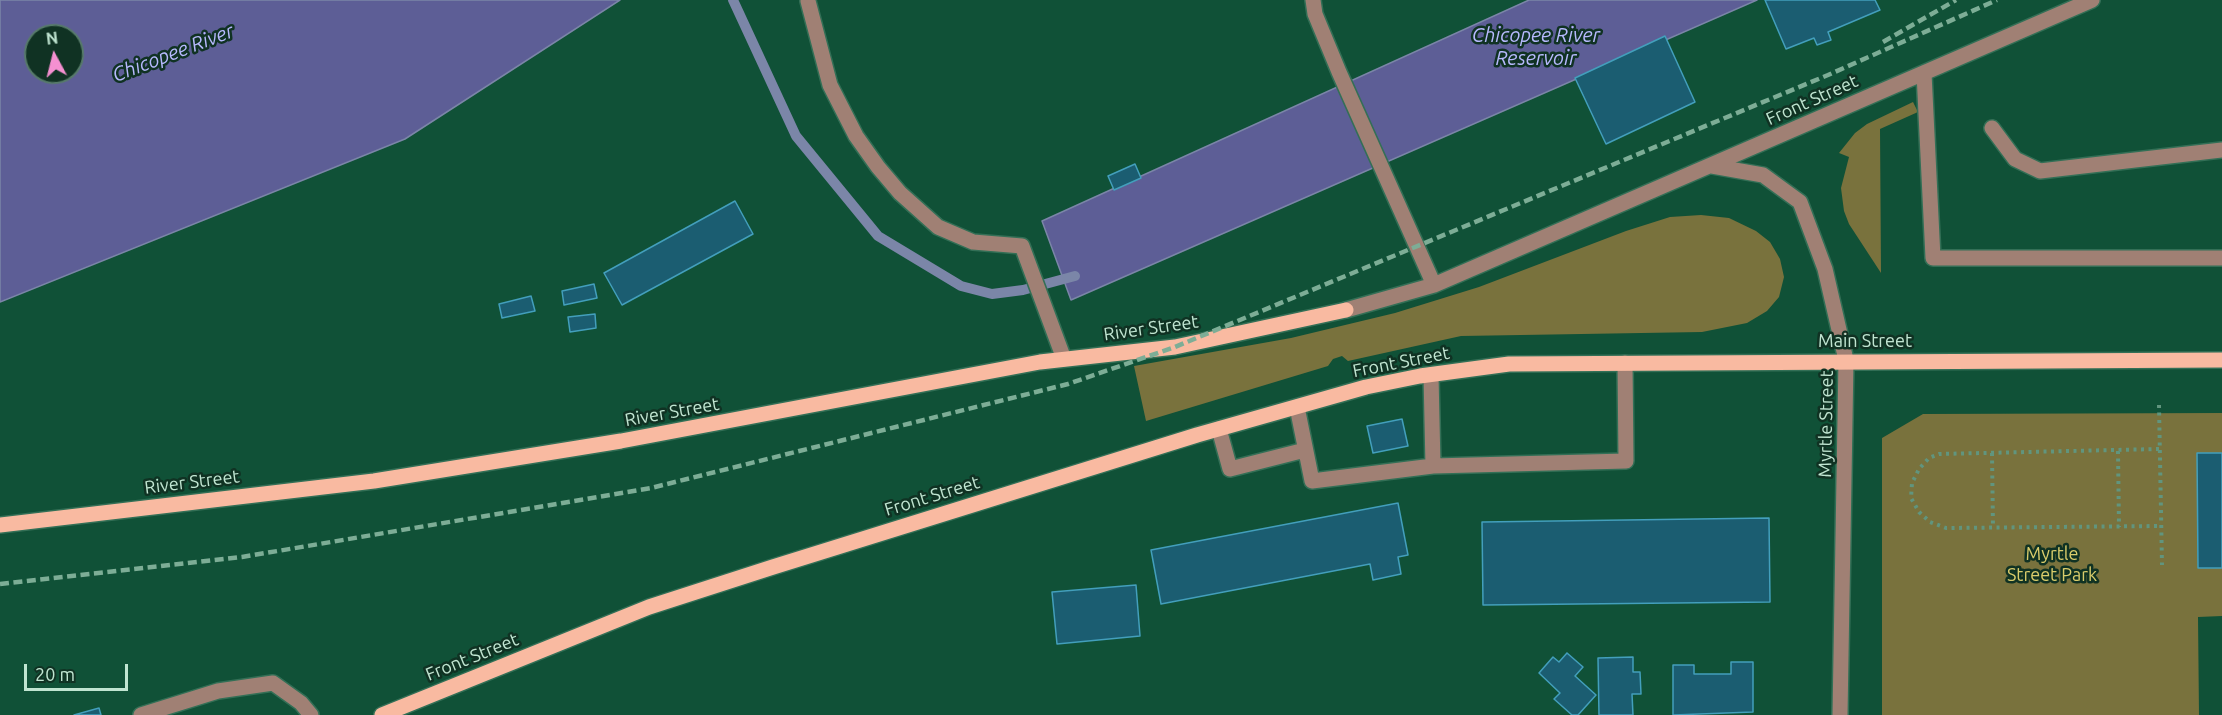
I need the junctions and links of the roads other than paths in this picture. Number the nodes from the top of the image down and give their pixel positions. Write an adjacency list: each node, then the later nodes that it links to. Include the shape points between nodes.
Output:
1 (1313, 0): 9 (street, via 1339,72)
2 (2092, 0): 4 (street, Front Street)
3 (808, 1): 11 (street, via 830,85 856,136 900,193 938,227 973,242 1022,246)
4 (1924, 73): 7 (street, Front Street); 8 (street, via 1933,258)
5 (1992, 128): 6 (street, via 2015,159 2040,171)
6 (2222, 150)
7 (1712, 166): 9 (street, Front Street); 12 (street, Myrtle Street, via 1763,175 1800,202 1825,269)
8 (2222, 258)
9 (1434, 285): 10 (street, Front Street)
10 (1346, 310): 11 (main road, River Street, via 1175,347)
11 (1064, 359): 21 (main road, River Street, via 621,441 374,481)
12 (1846, 360): 13 (main road, Main Street); 14 (main road, Main Street); 25 (street, Myrtle Street)
13 (2222, 360)
14 (1625, 363): 15 (main road, Main Street); 20 (street, via 1626,461)
15 (1509, 364): 16 (main road, Front Street)
16 (1431, 375): 17 (main road, Front Street, via 1366,387); 20 (street)
17 (1297, 407): 18 (main road, Front Street); 19 (street)
18 (1219, 429): 19 (street, via 1230,469); 24 (main road, Front Street, via 649,607)
19 (1305, 450): 20 (street, via 1312,481)
20 (1433, 466)
21 (0, 525)
22 (141, 715): 23 (street, via 218,691 273,683)
23 (311, 715)
24 (382, 715)
25 (1840, 715)

